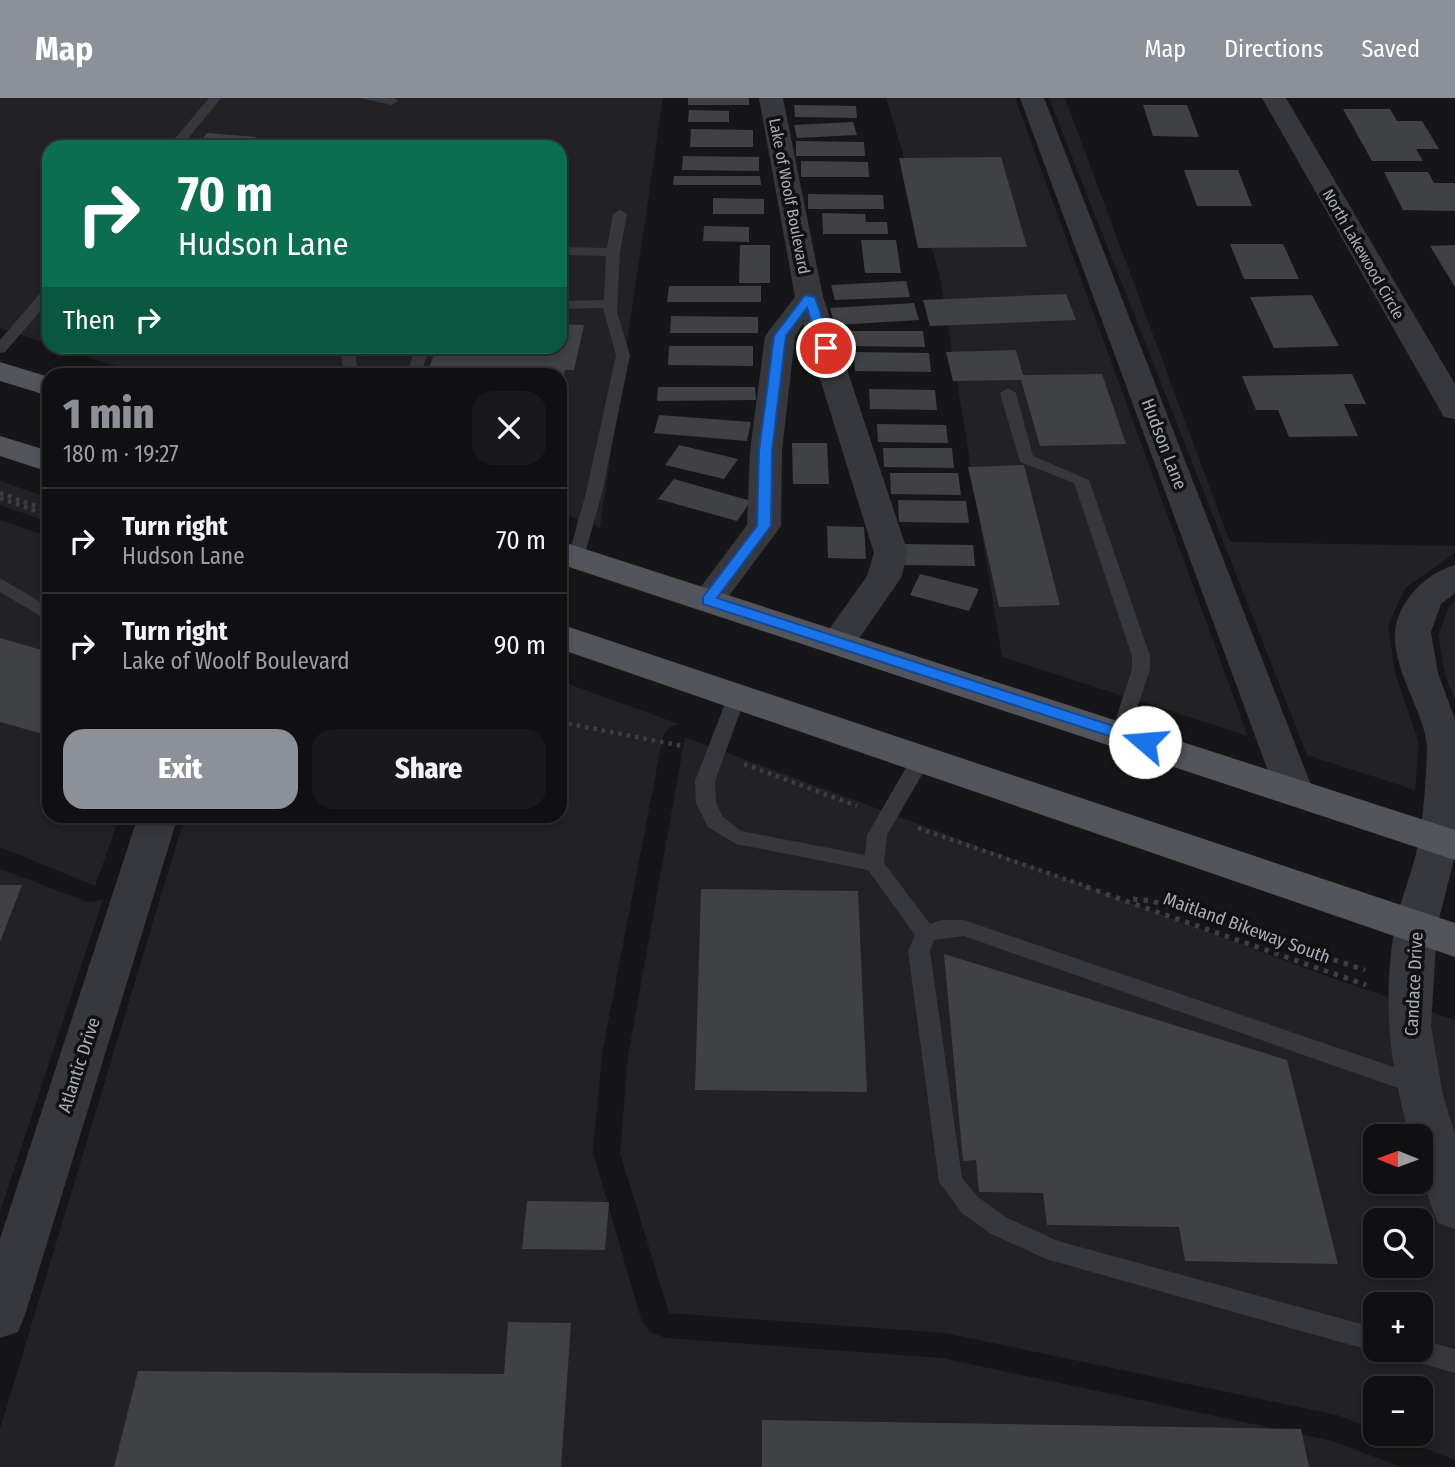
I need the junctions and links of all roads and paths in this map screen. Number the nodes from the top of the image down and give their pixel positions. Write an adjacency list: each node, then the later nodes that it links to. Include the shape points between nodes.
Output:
1 (215, 98): 7 (lane)
2 (365, 98): 6 (lane)
3 (771, 98): 11 (street, Lake of Woolf Boulevard)
4 (1032, 98): 35 (street, Hudson Lane)
5 (1274, 98): 19 (street, North Lakewood Circle)
6 (392, 101)
7 (180, 140)
8 (620, 214): 10 (lane)
9 (567, 251): 10 (lane)
10 (613, 252): 13 (lane)
11 (809, 297): 28 (street, via 780,336 766,451 764,526); 31 (street, Lake of Woolf Boulevard, via 891,553 884,578)
12 (42, 300): 15 (lane)
13 (610, 304): 14 (lane); 25 (lane, via 623,355 594,493)
14 (567, 305)
15 (0, 349)
16 (0, 371): 17 (main road)
17 (42, 385)
18 (1008, 393): 33 (lane, via 1026,459 1081,480 1141,656)
19 (1455, 410)
20 (0, 445): 21 (main road)
21 (42, 460)
22 (0, 495): 23 (path); 24 (path)
23 (42, 509)
24 (42, 513)
25 (568, 555): 28 (main road)
26 (1455, 576): 37 (street, Candace Drive, via 1426,598 1413,632 1420,674 1446,746)
27 (0, 584): 29 (lane)
28 (708, 600): 31 (main road)
29 (42, 611)
30 (567, 638): 32 (main road)
31 (838, 642): 33 (main road)
32 (737, 696): 34 (main road); 38 (lane, via 705,781 706,803 715,822 736,837)
33 (1120, 734): 35 (main road)
34 (921, 759): 38 (lane, via 877,835); 42 (main road)
35 (1294, 790): 37 (main road)
36 (156, 823): 47 (street, Atlantic Drive)
37 (1447, 843): 42 (street, Candace Drive)
38 (874, 864): 41 (lane)
39 (1126, 899): 43 (path, via 1152,901)
40 (1146, 906): 44 (path, Maitland Bikeway South)
41 (926, 934): 45 (lane, via 941,928 964,928); 48 (lane, via 919,951 951,1182 970,1205 999,1226 1055,1251)
42 (1435, 934): 45 (street, Candace Drive, via 1409,1026)
43 (1322, 956)
44 (1338, 976)
45 (1418, 1085): 46 (street, Candace Drive)
46 (1455, 1208)
47 (0, 1315)
48 (1363, 1336)
49 (1433, 1356): 50 (lane)
50 (1455, 1362)

